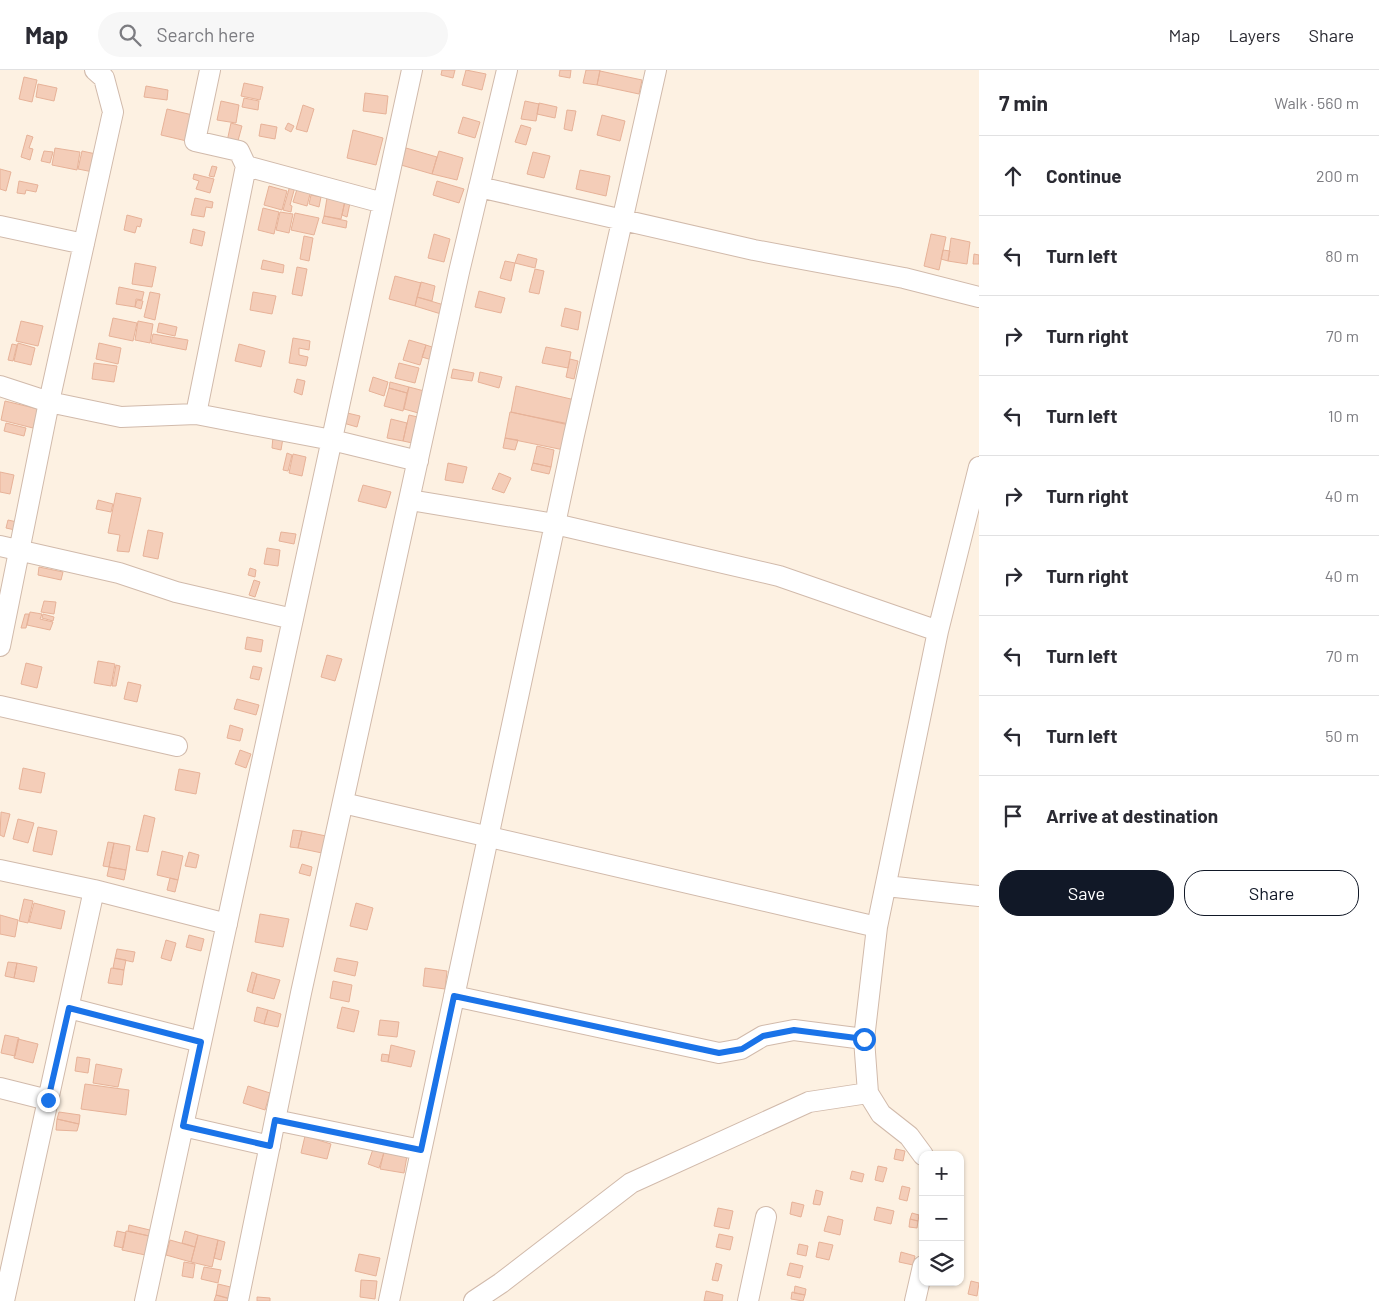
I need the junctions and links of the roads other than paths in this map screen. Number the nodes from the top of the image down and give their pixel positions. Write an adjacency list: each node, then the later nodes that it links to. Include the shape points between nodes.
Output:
1 (96, 70): 11 (street, via 104,78 113,112)
2 (210, 70): 6 (street, via 195,141 239,151)
3 (412, 70): 8 (street)
4 (507, 70): 7 (street)
5 (656, 70): 9 (street)
6 (246, 166): 8 (street); 15 (street)
7 (479, 187): 9 (street); 17 (street)
8 (383, 202): 16 (street)
9 (623, 220): 12 (street, via 754,250 904,278); 20 (street)
10 (0, 226): 11 (street)
11 (84, 244): 14 (street)
12 (979, 297)
13 (0, 386): 14 (street)
14 (50, 402): 15 (street, via 121,417); 21 (street)
15 (196, 414): 16 (street)
16 (332, 440): 17 (street); 22 (street)
17 (418, 461): 19 (street)
18 (979, 467): 23 (street)
19 (410, 500): 20 (street); 27 (street)
20 (555, 524): 23 (street, via 779,576); 28 (street)
21 (9, 548): 22 (street); 24 (street)
22 (293, 619): 33 (street)
23 (938, 631): 30 (street)
24 (0, 646)
25 (0, 706): 26 (street)
26 (177, 746)
27 (343, 802): 28 (street); 42 (street)
28 (488, 837): 34 (street); 35 (street)
29 (0, 870): 31 (street)
30 (886, 886): 32 (street); 34 (street)
31 (94, 890): 33 (street); 36 (street)
32 (979, 896)
33 (227, 924): 38 (street)
34 (877, 927): 37 (street)
35 (454, 996): 37 (street, via 719,1053 742,1049 763,1036 794,1030); 45 (street)
36 (69, 1008): 38 (street); 41 (street)
37 (864, 1039): 40 (street)
38 (201, 1042): 43 (street)
39 (0, 1088): 41 (street)
40 (868, 1093): 46 (street, via 881,1114 909,1136); 53 (street, via 810,1102 631,1183)
41 (48, 1100): 49 (street)
42 (275, 1120): 44 (street); 45 (street)
43 (183, 1126): 44 (street); 50 (street)
44 (270, 1146): 51 (street)
45 (421, 1150): 52 (street)
46 (921, 1151)
47 (766, 1217): 54 (street)
48 (919, 1284): 55 (street)
49 (4, 1301)
50 (145, 1301)
51 (238, 1301)
52 (389, 1301)
53 (474, 1301)
54 (748, 1301)
55 (915, 1301)

